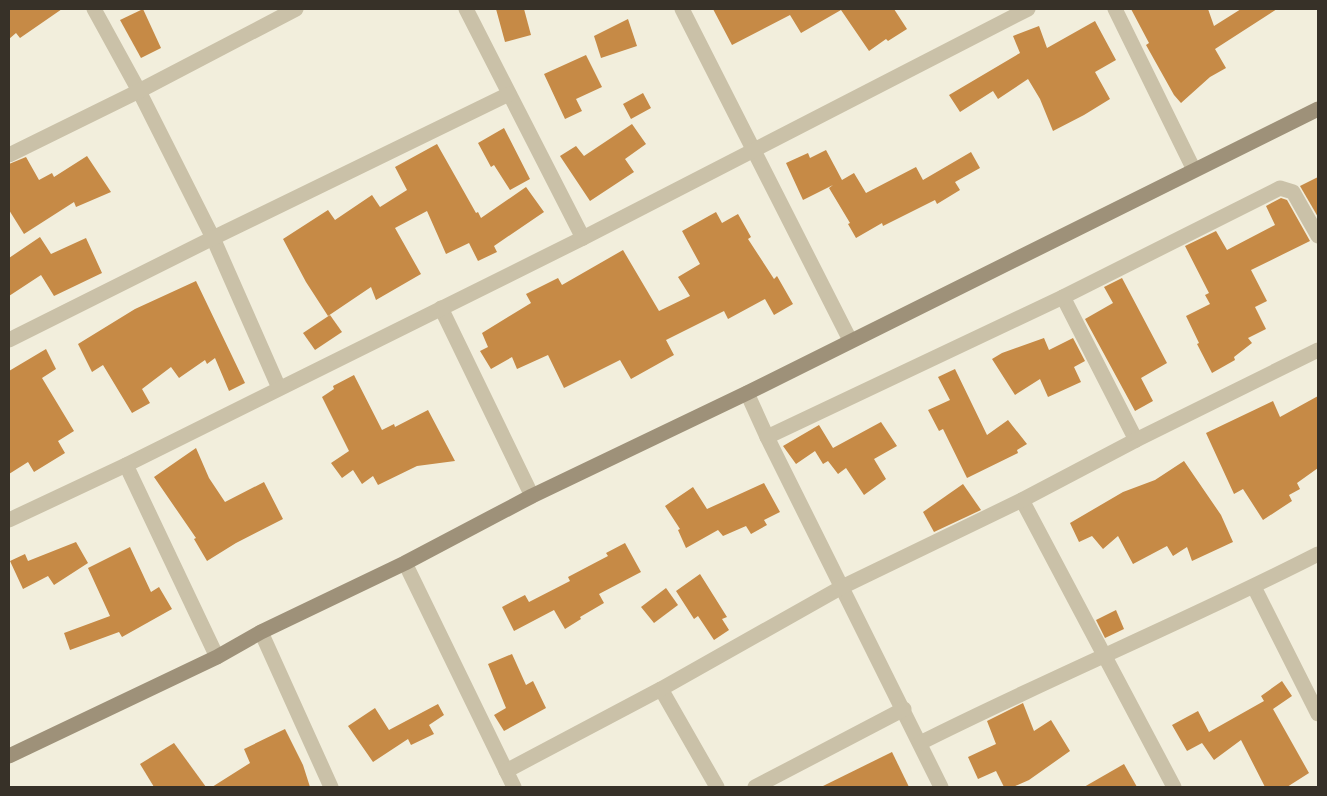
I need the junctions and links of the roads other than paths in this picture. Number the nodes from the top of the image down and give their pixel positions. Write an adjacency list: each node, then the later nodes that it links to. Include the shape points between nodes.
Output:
1 (94, 9): 7 (street)
2 (296, 9): 7 (street)
3 (466, 9): 8 (street)
4 (682, 9): 10 (street)
5 (1028, 9): 10 (street)
6 (1115, 9): 12 (street)
7 (139, 91): 11 (street); 14 (street)
8 (509, 94): 14 (street); 15 (street)
9 (1318, 109): 12 (street)
10 (754, 151): 15 (street); 19 (street)
11 (9, 155)
12 (1194, 170): 19 (street)
13 (1318, 236): 16 (street, via 1293,192 1280,188)
14 (213, 238): 18 (street); 21 (street)
15 (584, 238): 17 (street)
16 (1063, 297): 23 (street); 24 (street)
17 (441, 308): 21 (street); 26 (street)
18 (9, 340)
19 (850, 340): 22 (street)
20 (1318, 350): 24 (street)
21 (279, 388): 25 (street)
22 (747, 393): 23 (street); 26 (street)
23 (767, 437): 32 (street)
24 (1136, 440): 27 (street)
25 (126, 465): 28 (street); 35 (street)
26 (532, 496): 30 (street)
27 (1022, 500): 32 (street); 34 (street)
28 (9, 520)
29 (1318, 554): 31 (street)
30 (405, 563): 33 (street); 41 (street)
31 (1254, 587): 34 (street); 38 (street)
32 (842, 588): 36 (street); 37 (street)
33 (261, 632): 35 (street); 42 (street)
34 (1106, 656): 39 (street); 47 (street)
35 (217, 658): 40 (street)
36 (661, 689): 41 (street); 44 (street)
37 (904, 709): 39 (street); 45 (street)
38 (1318, 714)
39 (920, 743): 46 (street)
40 (9, 756)
41 (506, 771): 43 (street)
42 (331, 787)
43 (514, 787)
44 (717, 787)
45 (755, 787)
46 (941, 787)
47 (1174, 787)

